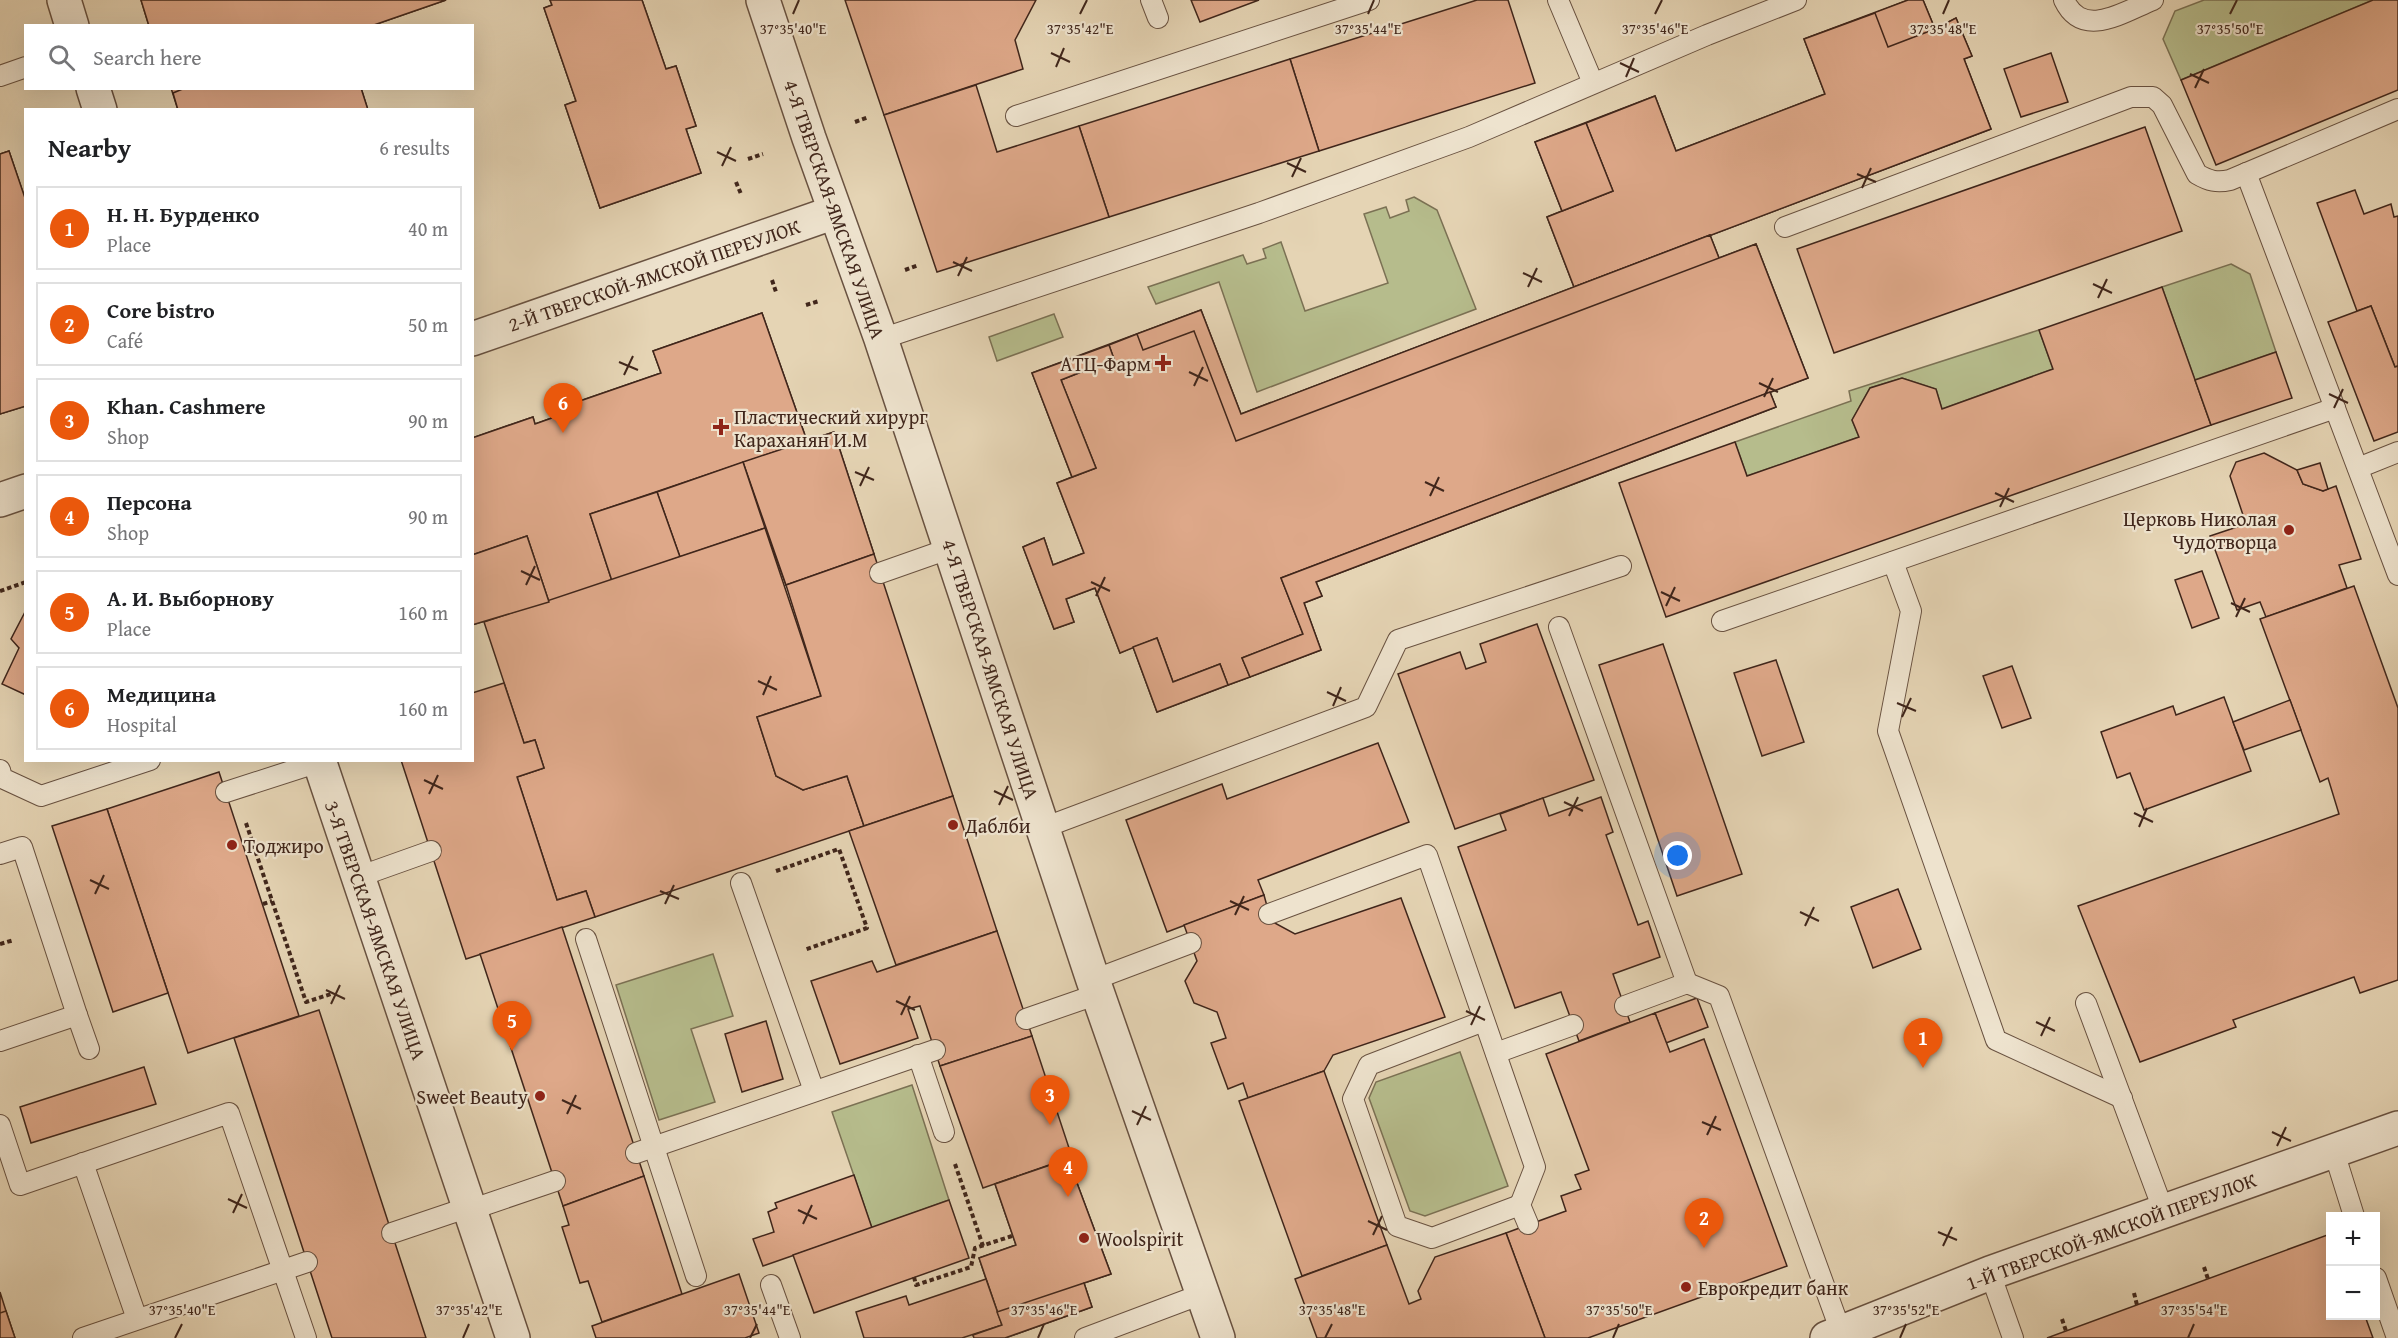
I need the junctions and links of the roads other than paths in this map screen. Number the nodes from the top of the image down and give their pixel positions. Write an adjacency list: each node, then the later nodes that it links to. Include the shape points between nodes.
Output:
1 (64, 0): 8 (street)
2 (763, 0): 17 (street, 4-Я ТВЕРСКАЯ-ЯМСКАЯ УЛИЦА)
3 (1370, 0): 15 (lane)
4 (1558, 0): 11 (lane)
5 (1796, 0): 11 (lane)
6 (2064, 0): 7 (lane, via 2081,20 2093,22)
7 (2152, 0)
8 (71, 24)
9 (24, 68): 10 (lane)
10 (0, 76)
11 (1593, 83): 20 (lane, via 1469,137 1270,209)
12 (94, 90): 13 (street)
13 (99, 108)
14 (2398, 109): 16 (lane)
15 (1016, 116)
16 (2246, 173): 18 (lane, via 2219,182 2197,174 2162,105 2153,98 2131,97); 21 (lane)
17 (835, 212): 19 (street, 2-Й ТВЕРСКОЙ-ЯМСКОЙ ПЕРЕУЛОК); 20 (street, 4-Я ТВЕРСКАЯ-ЯМСКАЯ УЛИЦА)
18 (1785, 227)
19 (474, 338)
20 (881, 339): 26 (street, 4-Я ТВЕРСКАЯ-ЯМСКАЯ УЛИЦА)
21 (2335, 408): 23 (lane); 27 (lane)
22 (2398, 452): 23 (lane)
23 (2358, 468): 30 (lane)
24 (24, 492): 25 (street)
25 (0, 500)
26 (951, 548): 29 (lane); 38 (street, 4-Я ТВЕРСКАЯ-ЯМСКАЯ УЛИЦА)
27 (1893, 562): 31 (lane); 58 (lane, via 1911,611 1888,731 1996,1040)
28 (1621, 566): 38 (lane, via 1398,640 1366,707)
29 (880, 573)
30 (2398, 574)
31 (1722, 621)
32 (1559, 627): 46 (lane)
33 (144, 762): 36 (lane, via 41,796 3,778)
34 (316, 762): 37 (lane)
35 (319, 762): 41 (street, 3-Я ТВЕРСКАЯ-ЯМСКАЯ УЛИЦА)
36 (0, 770)
37 (230, 791)
38 (1043, 828): 47 (street, 4-Я ТВЕРСКАЯ-ЯМСКАЯ УЛИЦА)
39 (430, 851): 41 (lane)
40 (0, 854): 50 (lane, via 22,847)
41 (358, 877): 67 (street, 3-Я ТВЕРСКАЯ-ЯМСКАЯ УЛИЦА)
42 (741, 883): 57 (lane)
43 (1269, 914): 52 (lane, via 1426,855)
44 (586, 939): 62 (lane)
45 (1191, 943): 47 (lane)
46 (1687, 983): 49 (lane); 80 (lane, via 1719,996)
47 (1096, 987): 51 (lane); 78 (street, 4-Я ТВЕРСКАЯ-ЯМСКАЯ УЛИЦА)
48 (2086, 1003): 58 (lane)
49 (1625, 1006)
50 (77, 1015): 54 (lane); 55 (lane)
51 (1026, 1019)
52 (1484, 1021): 56 (lane); 66 (lane, via 1369,1065 1353,1099 1397,1226 1432,1238)
53 (1573, 1025): 56 (lane)
54 (0, 1041)
55 (89, 1049)
56 (1496, 1053): 66 (lane, via 1535,1167)
57 (814, 1091): 61 (lane, via 927,1053); 62 (lane)
58 (2122, 1098): 68 (lane)
59 (0, 1125): 64 (lane, via 20,1185)
60 (2398, 1128): 63 (street, 1-Й ТВЕРСКОЙ-ЯМСКОЙ ПЕРЕУЛОК)
61 (944, 1132)
62 (645, 1150): 75 (lane)
63 (2334, 1152): 68 (street, 1-Й ТВЕРСКОЙ-ЯМСКОЙ ПЕРЕУЛОК); 69 (lane)
64 (83, 1163): 73 (lane, via 229,1113); 79 (lane)
65 (555, 1181): 67 (lane)
66 (1520, 1205): 70 (lane)
67 (470, 1209): 71 (lane); 83 (street, 3-Я ТВЕРСКАЯ-ЯМСКАЯ УЛИЦА)
68 (2164, 1212): 74 (street, 1-Й ТВЕРСКОЙ-ЯМСКОЙ ПЕРЕУЛОК)
69 (2353, 1212)
70 (1528, 1224)
71 (392, 1233)
72 (307, 1262): 73 (lane)
73 (283, 1270): 79 (lane); 82 (lane)
74 (1990, 1274): 80 (street, 1-Й ТВЕРСКОЙ-ЯМСКОЙ ПЕРЕУЛОК); 87 (lane)
75 (696, 1276)
76 (771, 1285): 84 (lane)
77 (2380, 1289): 88 (lane)
78 (1202, 1294): 85 (lane); 86 (street, 4-Я ТВЕРСКАЯ-ЯМСКАЯ УЛИЦА)
79 (137, 1319): 81 (lane)
80 (1834, 1335)
81 (83, 1338)
82 (306, 1338)
83 (513, 1338)
84 (790, 1338)
85 (1085, 1338)
86 (1218, 1338)
87 (2013, 1338)
88 (2397, 1338)

